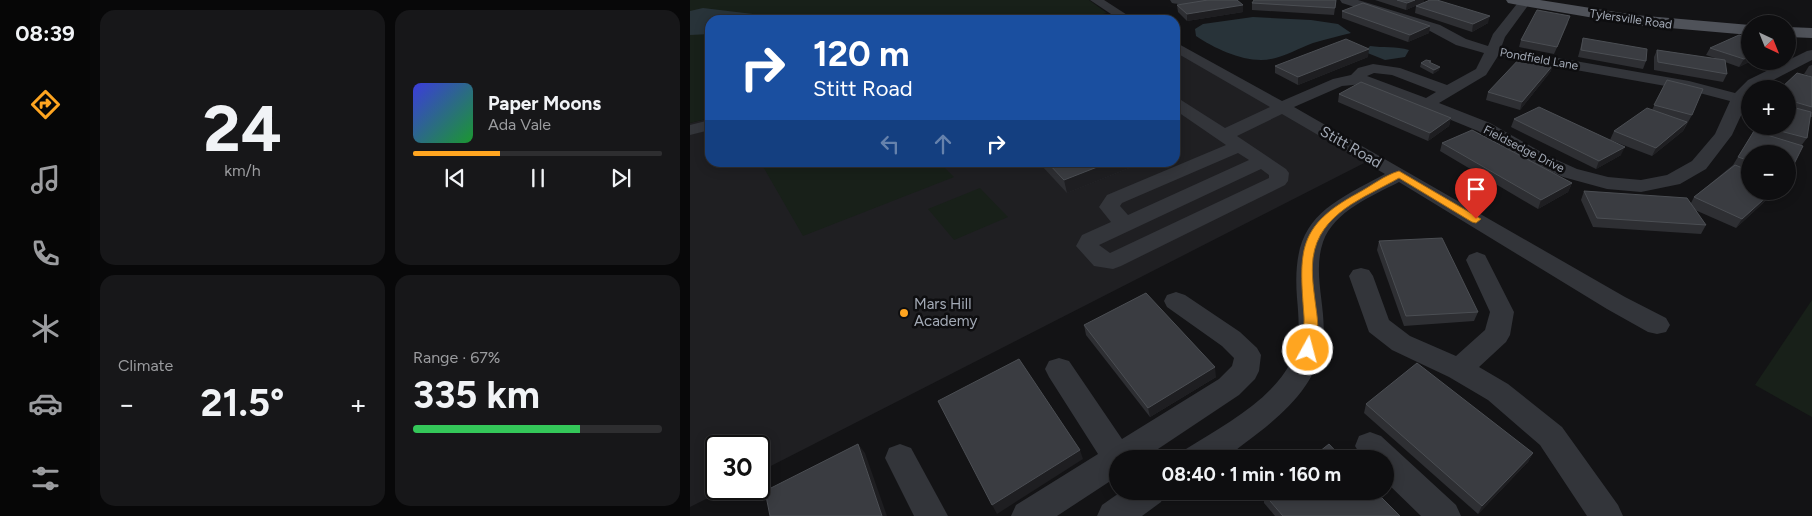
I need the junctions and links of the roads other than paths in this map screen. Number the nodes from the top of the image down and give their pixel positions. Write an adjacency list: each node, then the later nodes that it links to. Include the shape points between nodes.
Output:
1 (1096, 0): 7 (street)
2 (1176, 0): 3 (street)
3 (1209, 0)
4 (1346, 0): 15 (street, Pondfield Lane, via 1436,28 1468,44)
5 (1542, 0): 8 (main road, Tylersville Road, via 1644,15)
6 (1521, 1): 11 (main road, Tylersville Road, via 1635,20); 15 (street, via 1498,36)
7 (1121, 15)
8 (1741, 22)
9 (1796, 24): 10 (main road)
10 (1812, 24)
11 (1741, 29)
12 (1796, 32): 13 (main road)
13 (1812, 33)
14 (1180, 49): 22 (street, Stitt Road)
15 (1493, 51): 18 (street, via 1481,72); 19 (street, Pondfield Lane, via 1689,86)
16 (1812, 54): 19 (street, Fieldsedge Drive, via 1753,83)
17 (1356, 79): 18 (street, via 1364,71 1387,68); 20 (street, Fieldsedge Drive); 22 (street, Fieldsedge Drive, via 1338,82)
18 (1450, 92): 20 (street)
19 (1739, 99): 20 (street, Fieldsedge Drive, via 1723,135 1699,165 1673,180 1641,186 1607,183 1570,173 1484,127)
20 (1428, 104)
21 (1180, 106): 25 (street)
22 (1281, 107): 25 (street, Fieldsedge Drive, via 1263,118); 28 (street, Stitt Road)
23 (705, 126): 24 (street)
24 (690, 130)
25 (1221, 133): 26 (street); 27 (street, Fieldsedge Drive); 27 (street)
26 (1263, 161): 29 (street); 29 (street, via 1279,173 1278,181 1113,261 1102,261 1087,246 1090,240)
27 (1196, 164): 29 (street, Fieldsedge Drive, via 1114,199 1109,207)
28 (1399, 174): 33 (street, Stitt Road); 38 (street, via 1341,206 1320,225 1311,240 1308,257 1312,327 1308,350 1299,372 1272,403)
29 (1126, 224)
30 (1477, 260): 35 (street, via 1502,312 1497,335)
31 (1361, 276): 35 (street, via 1378,325 1401,343)
32 (1176, 301): 37 (street, via 1231,339 1248,355 1245,372 1229,386)
33 (1657, 325)
34 (1059, 369): 36 (street)
35 (1459, 369): 47 (street, via 1498,392 1551,436)
36 (1113, 450)
37 (1130, 450)
38 (1210, 450)
39 (900, 458): 43 (street)
40 (1109, 464): 44 (street)
41 (1394, 468): 46 (street)
42 (1137, 500): 45 (street)
43 (931, 516)
44 (1028, 516)
45 (1114, 516)
46 (1444, 516)
47 (1606, 516)

